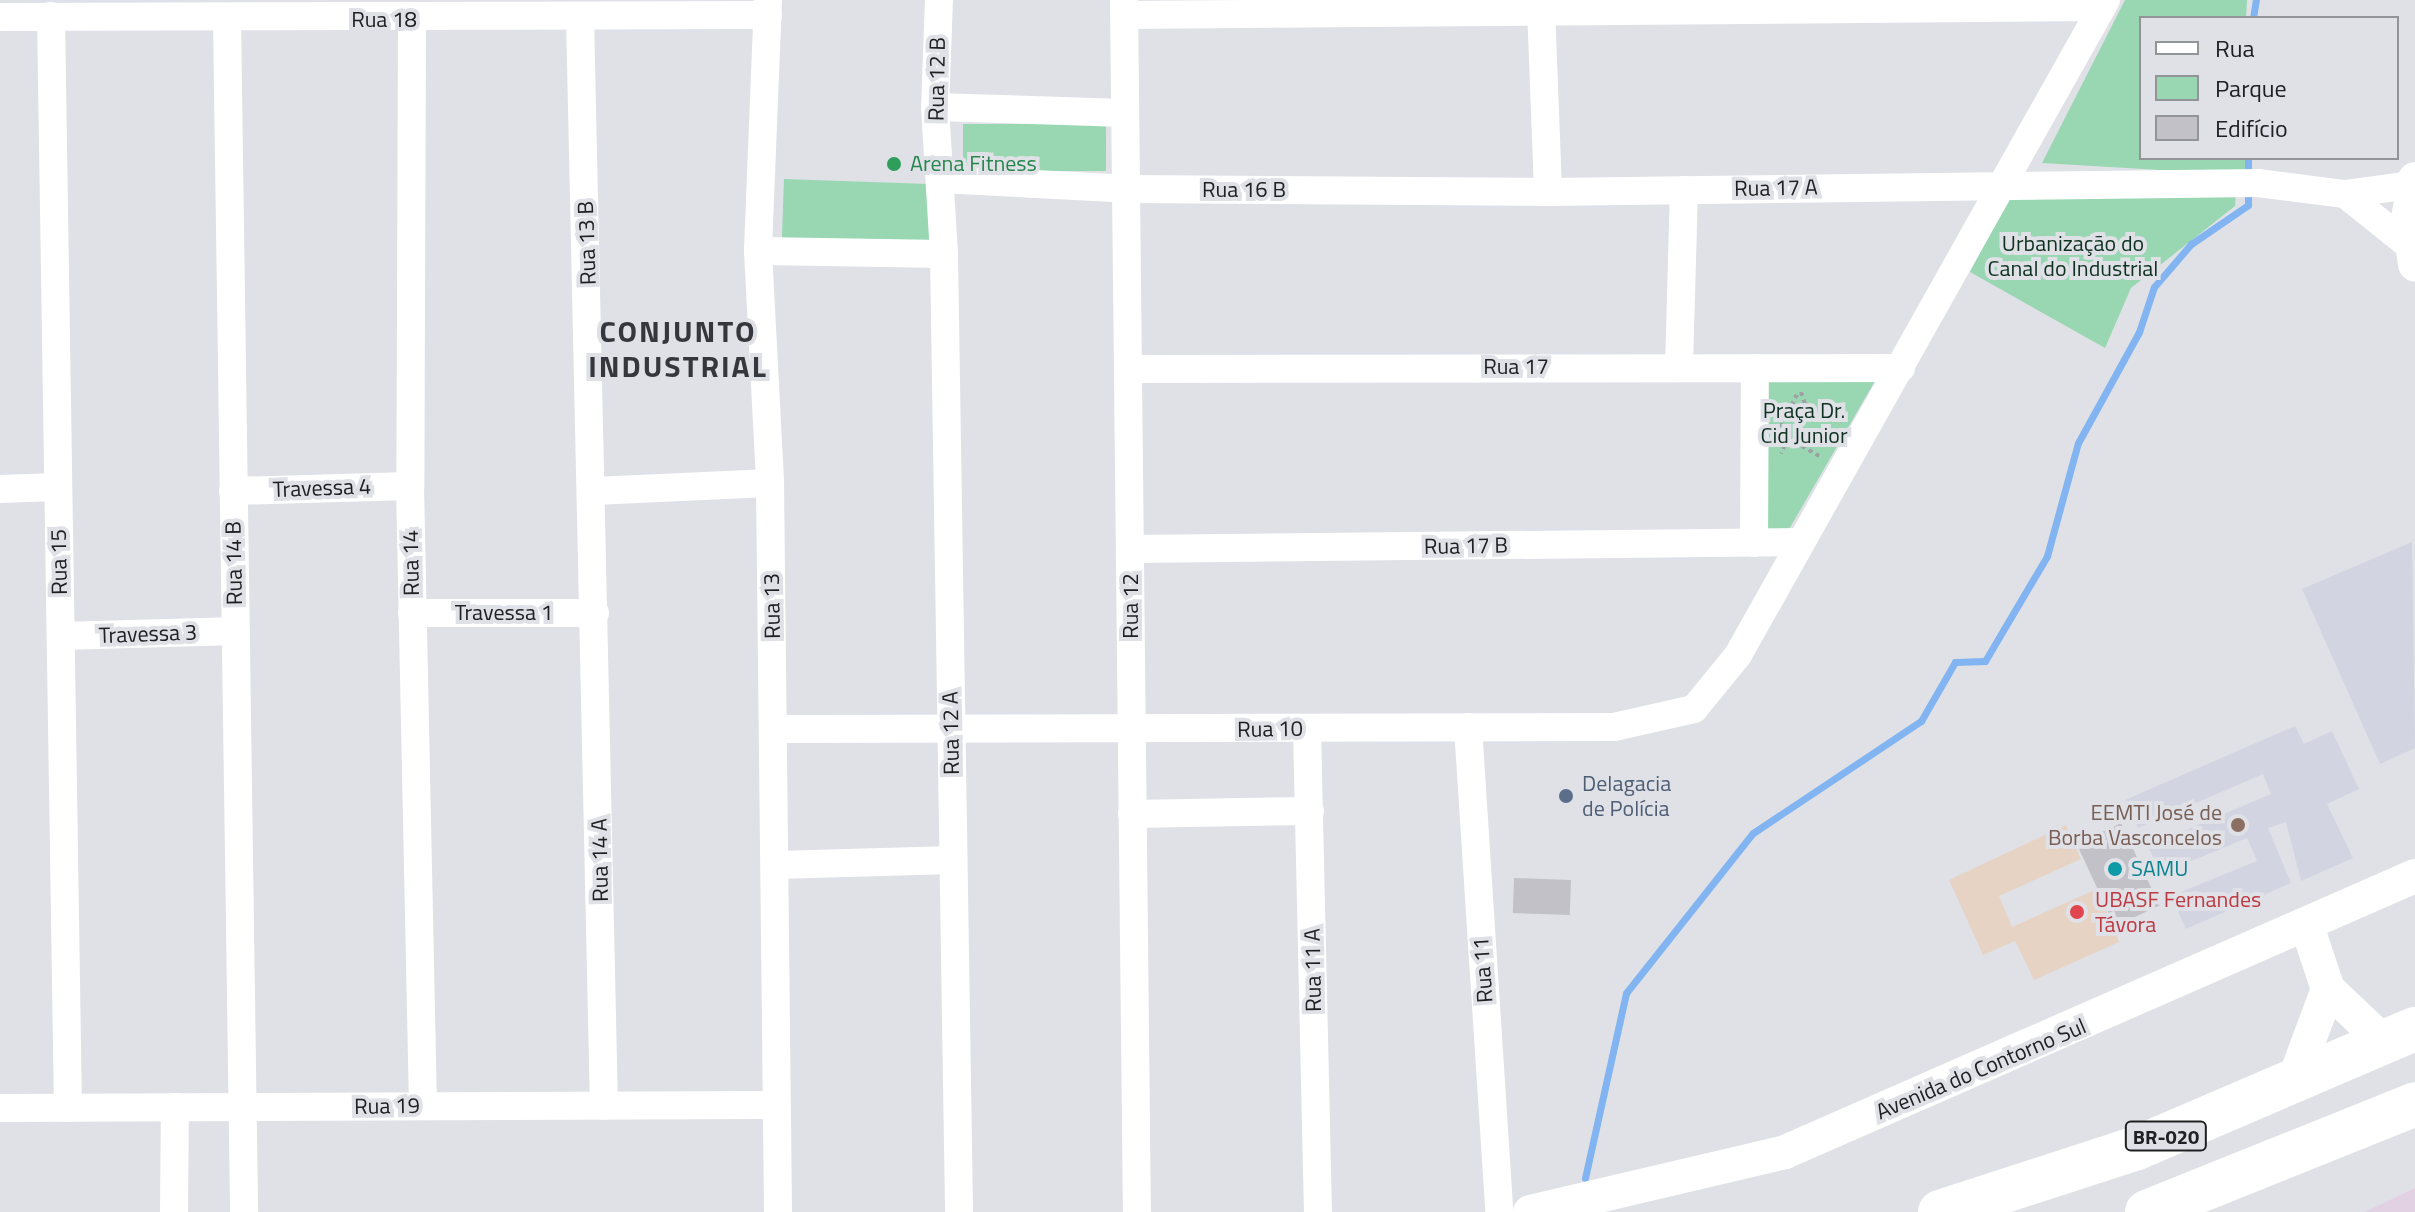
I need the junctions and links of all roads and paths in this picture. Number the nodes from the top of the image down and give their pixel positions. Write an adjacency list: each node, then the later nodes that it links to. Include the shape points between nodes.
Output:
1 (939, 0): 13 (street, Rua 12 B)
2 (2104, 4): 3 (street); 16 (street, Rua 10)
3 (1664, 6): 6 (street)
4 (768, 8): 10 (street, Rua 18); 22 (street, Rua 13)
5 (1124, 8): 6 (street); 14 (street, Rua 12)
6 (1541, 8): 20 (street)
7 (291, 10): 11 (street, Rua 18); 12 (street, Rua 18)
8 (51, 16): 9 (street, Rua 18); 11 (street, Rua 18); 43 (street, Rua 15)
9 (0, 17)
10 (580, 17): 12 (street, Rua 18); 46 (street, Rua 13 B)
11 (227, 18): 45 (street, Rua 14 B)
12 (412, 21): 42 (street, Rua 14)
13 (935, 107): 14 (street); 15 (street, Rua 12 B)
14 (1125, 113): 18 (street, Rua 12)
15 (940, 179): 18 (street, Rua 16 B); 23 (street, Rua 12 B)
16 (2005, 182): 19 (street, Rua 17 A); 21 (street, Rua 17 A, via 2258,183); 27 (street, Rua 10)
17 (2413, 182): 21 (street, Rua 17 A); 24 (street)
18 (1128, 189): 20 (street, Rua 16 B); 28 (street, Rua 12)
19 (1684, 190): 20 (street, Rua 17 A); 25 (street)
20 (1548, 192)
21 (2345, 194): 24 (street)
22 (758, 251): 23 (street); 41 (street, Rua 13)
23 (944, 254): 57 (street, Rua 12 A)
24 (2412, 255)
25 (1679, 367): 26 (street, Rua 17); 28 (street, Rua 17)
26 (1755, 368): 27 (street, Rua 17); 48 (street)
27 (1901, 368): 47 (street, Rua 10)
28 (1130, 369): 49 (street, Rua 12)
29 (1784, 388): 30 (path)
30 (1802, 388): 32 (path, via 1805,404); 34 (path)
31 (1849, 412): 32 (path)
32 (1842, 425): 35 (path)
33 (1769, 427): 37 (path)
34 (1778, 433)
35 (1836, 436)
36 (1788, 438): 39 (path)
37 (1769, 440)
38 (1830, 448): 39 (path)
39 (1824, 459): 40 (path)
40 (1816, 472)
41 (770, 483): 46 (street); 55 (street, Rua 13)
42 (410, 486): 45 (street, Travessa 4); 50 (street, Rua 14)
43 (57, 487): 44 (street); 53 (street, Rua 15)
44 (0, 489)
45 (233, 491): 52 (street, Rua 14 B)
46 (594, 491): 51 (street, Rua 13 B)
47 (1801, 542): 48 (street, Rua 17 B); 54 (street, Rua 10, via 1738,655 1708,696 1677,717 1614,727)
48 (1754, 543): 49 (street, Rua 17 B)
49 (1131, 549): 58 (street, Rua 12)
50 (412, 613): 51 (street, Travessa 1); 70 (street, Rua 14)
51 (595, 613): 71 (street, Rua 14 A)
52 (236, 631): 53 (street, Travessa 3); 75 (street, Rua 14 B)
53 (61, 636): 74 (street, Rua 15)
54 (1468, 727): 56 (street, Rua 10); 82 (street, Rua 11)
55 (773, 729): 57 (street, Rua 10); 62 (street, Rua 13)
56 (1307, 729): 58 (street, Rua 10); 59 (street, Rua 11 A)
57 (950, 731): 58 (street, Rua 10); 61 (street, Rua 12 A)
58 (1131, 731): 60 (street, Rua 12)
59 (1310, 811): 60 (street); 81 (street, Rua 11 A)
60 (1132, 814): 80 (street, Rua 12)
61 (953, 860): 62 (street); 79 (street, Rua 12 A)
62 (776, 865): 69 (street, Rua 13)
63 (2415, 876): 64 (street, Avenida do Contorno Sul)
64 (2307, 926): 65 (street); 83 (street, Avenida do Contorno Sul, via 1785,1152)
65 (2328, 989): 66 (street); 67 (street)
66 (2400, 1036): 67 (highway, BR-020)
67 (2293, 1083): 84 (highway, BR-020, via 2137,1148)
68 (2415, 1104): 85 (highway)
69 (774, 1105): 71 (street, Rua 19); 78 (street, Rua 13)
70 (423, 1106): 71 (street, Rua 19); 75 (street, Rua 19)
71 (604, 1106)
72 (175, 1107): 74 (street, Rua 19); 75 (street, Rua 19); 76 (street)
73 (0, 1108): 74 (street, Rua 19)
74 (68, 1108)
75 (244, 1108): 77 (street, Rua 14 B)
76 (174, 1212)
77 (244, 1212)
78 (778, 1212)
79 (959, 1212)
80 (1137, 1212)
81 (1318, 1212)
82 (1499, 1212)
83 (1530, 1212)
84 (1940, 1212)
85 (2147, 1212)

